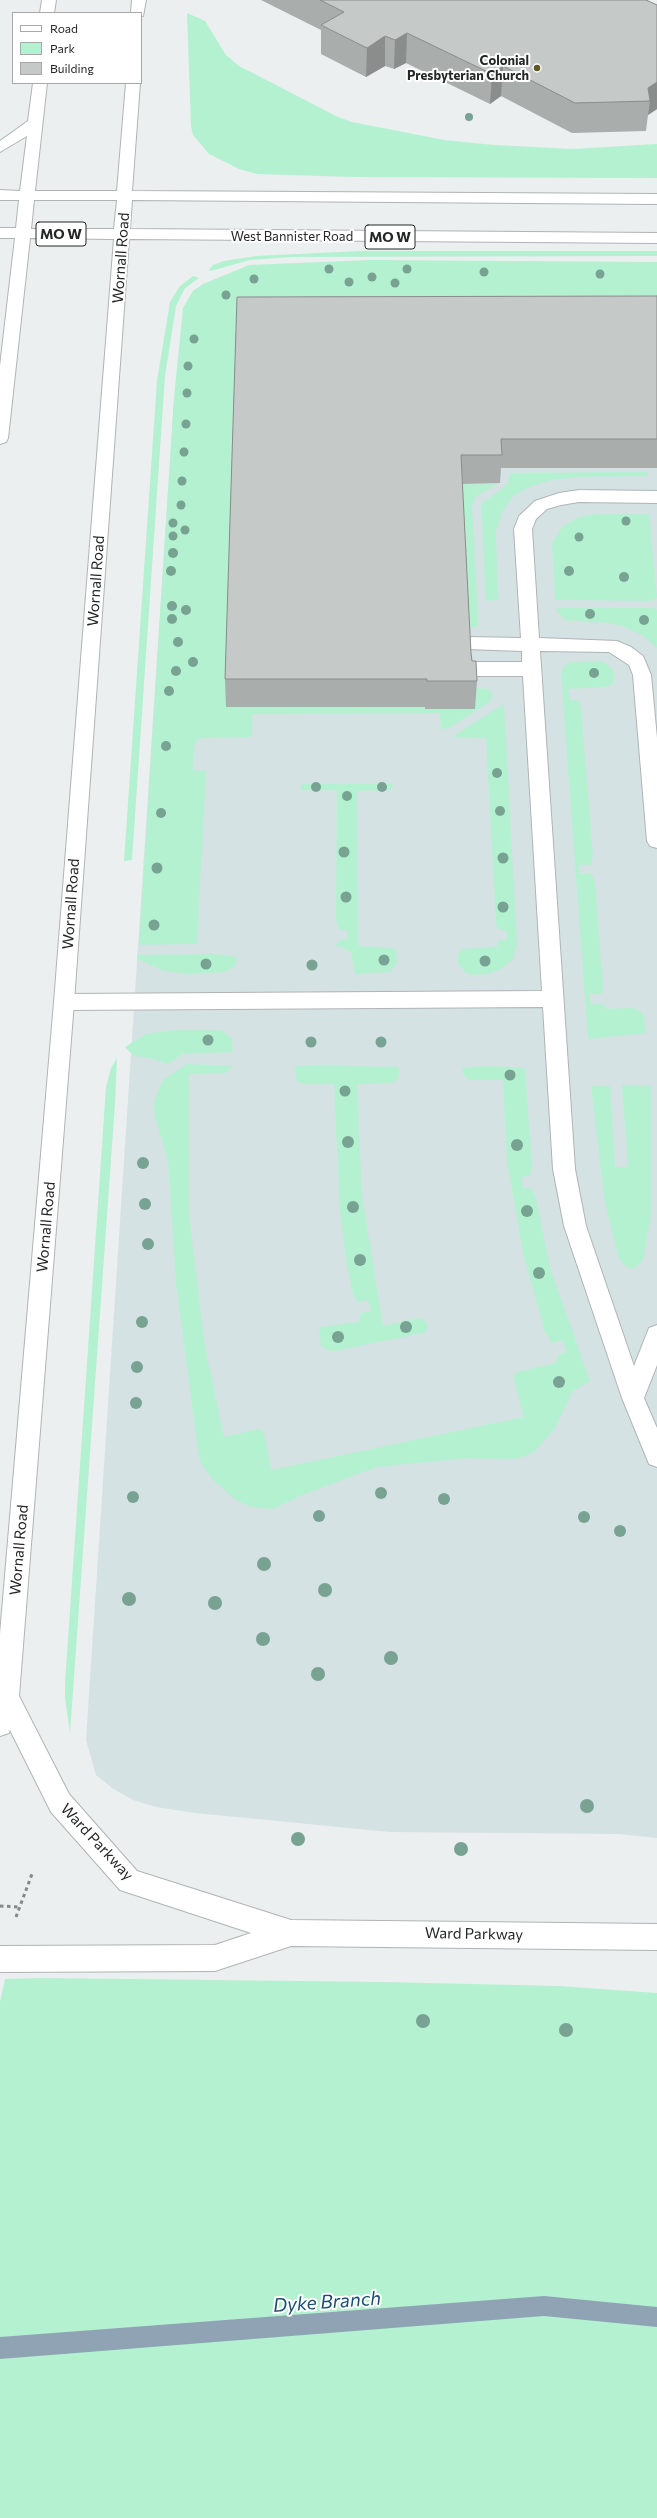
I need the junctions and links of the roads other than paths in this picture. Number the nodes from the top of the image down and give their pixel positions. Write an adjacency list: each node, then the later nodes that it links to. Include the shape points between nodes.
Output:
1 (49, 0): 3 (main road)
2 (139, 0): 4 (main road)
3 (47, 12)
4 (138, 12)
5 (40, 84): 7 (main road)
6 (133, 84): 11 (main road, Wornall Road)
7 (35, 123): 8 (main road); 10 (main road)
8 (0, 148)
9 (0, 195): 10 (main road)
10 (27, 195): 11 (main road); 14 (main road)
11 (126, 195): 12 (main road); 15 (main road, Wornall Road)
12 (657, 200)
13 (0, 233): 14 (main road, West Bannister Road / MO W)
14 (21, 233): 15 (main road, West Bannister Road / MO W); 17 (main road)
15 (123, 236): 16 (main road, West Bannister Road / MO W); 25 (main road, Wornall Road)
16 (657, 238)
17 (0, 438)
18 (657, 497): 20 (main road, via 579,496 558,499 541,505 528,516 523,529)
19 (466, 643): 20 (main road)
20 (530, 643): 22 (main road); 23 (main road, via 611,646 637,661 642,675)
21 (468, 669): 22 (main road)
22 (532, 669): 24 (main road)
23 (657, 841)
24 (553, 999): 25 (main road); 27 (main road, via 564,1169 575,1226)
25 (64, 1002): 29 (main road, Wornall Road)
26 (657, 1335): 27 (main road)
27 (634, 1398): 28 (main road)
28 (657, 1456)
29 (7, 1697): 30 (main road, Wornall Road); 31 (main road, Ward Parkway, via 60,1803 129,1881)
30 (0, 1724)
31 (291, 1933): 32 (main road, Ward Parkway); 33 (main road, Ward Parkway, via 215,1958)
32 (657, 1937)
33 (0, 1958)

